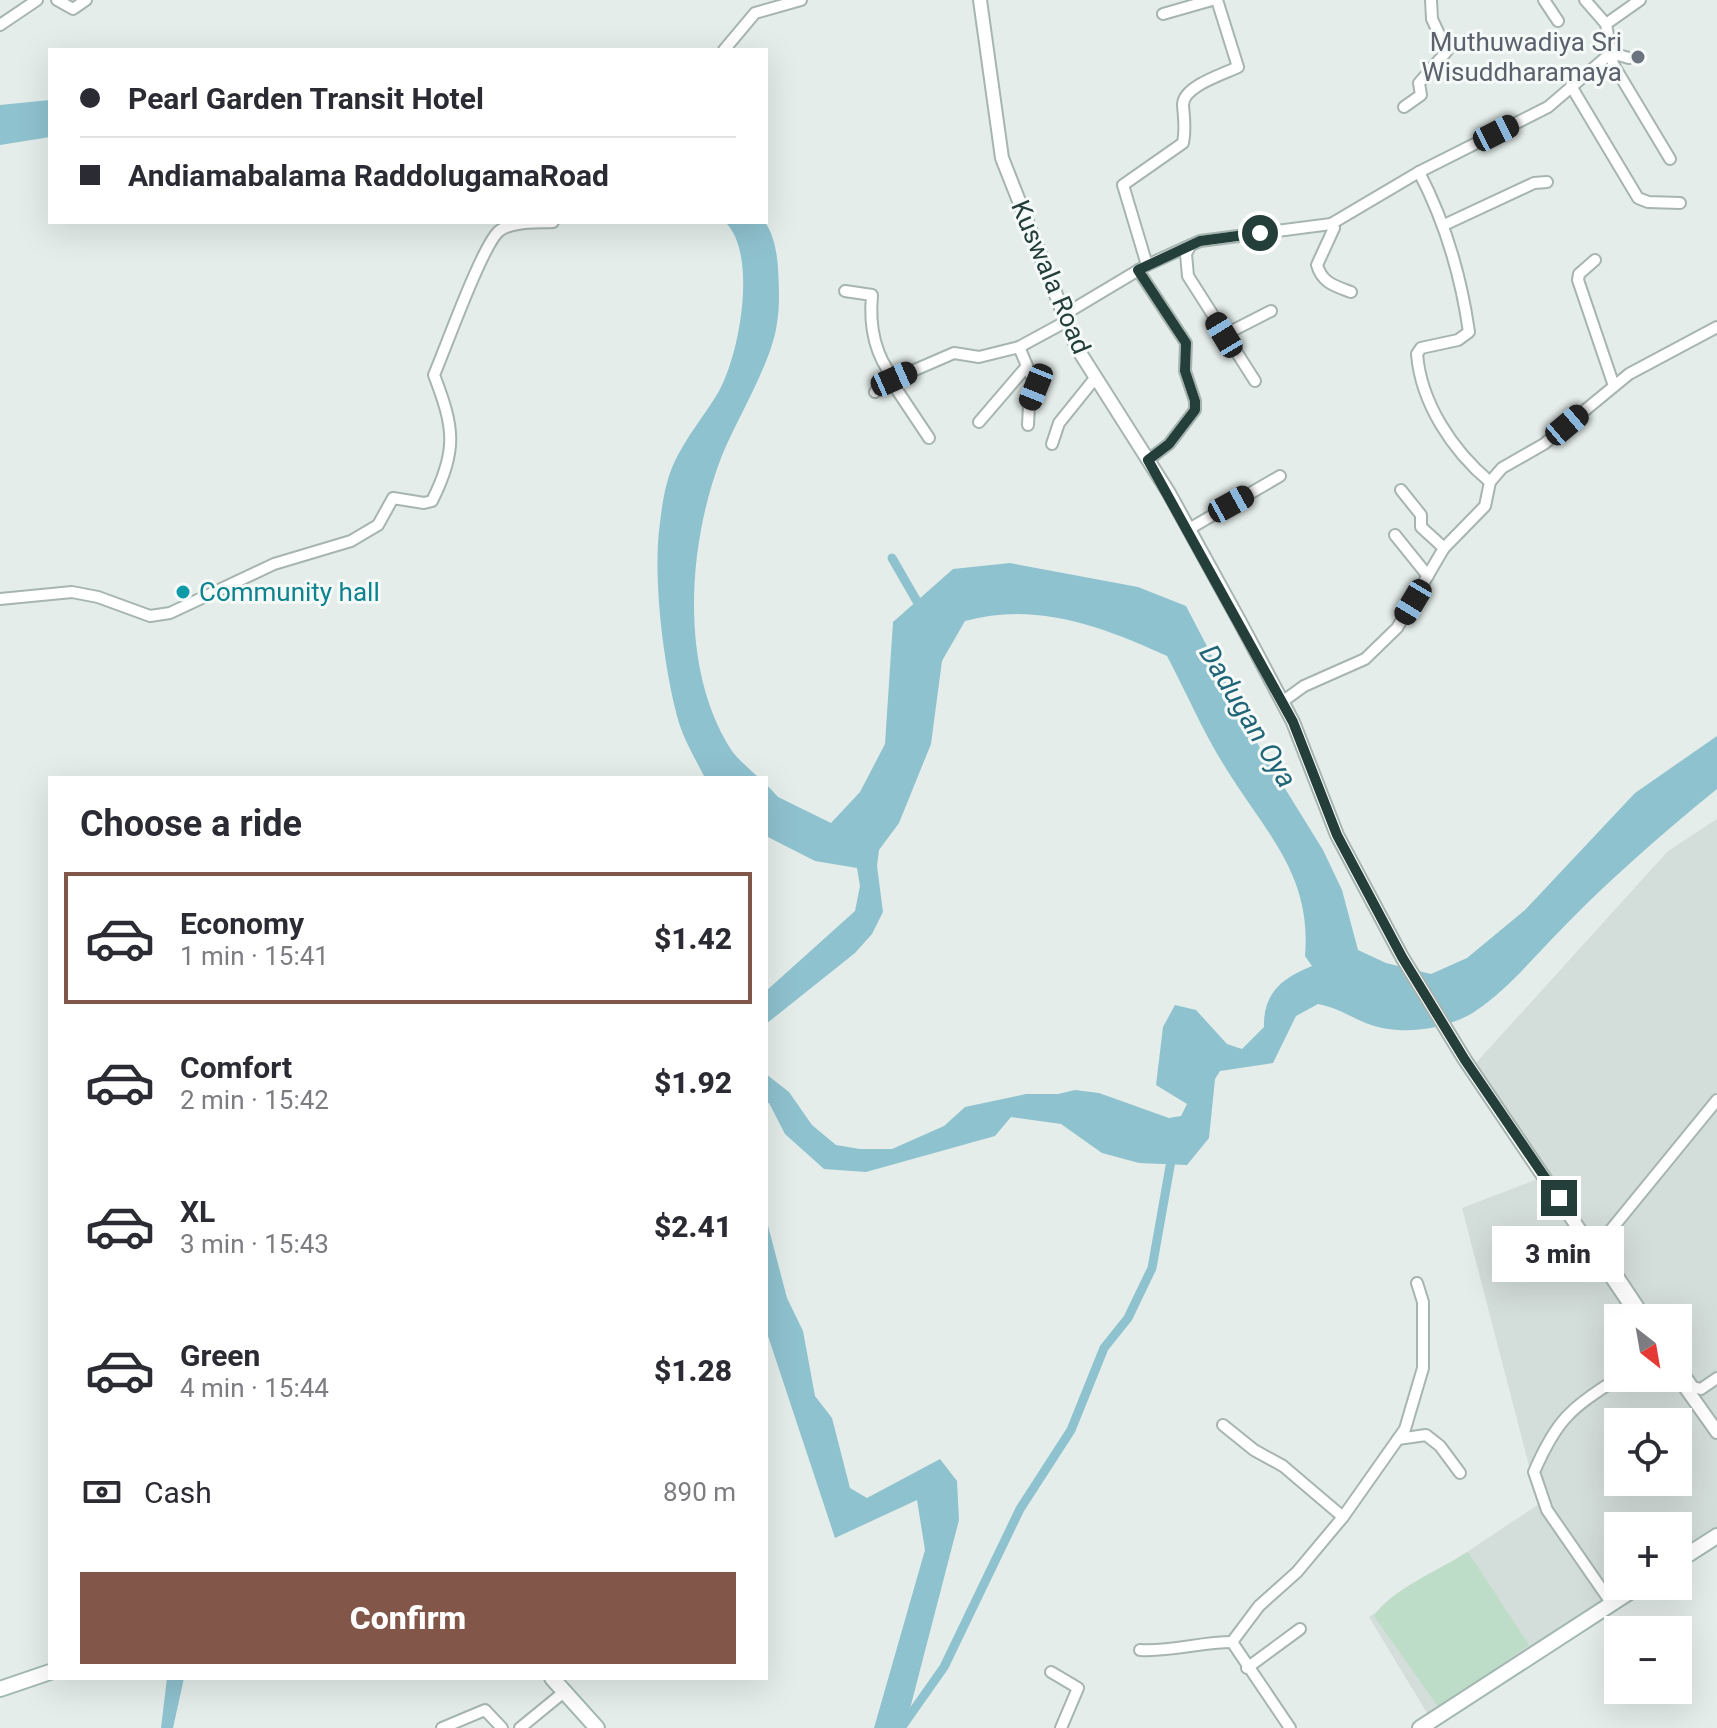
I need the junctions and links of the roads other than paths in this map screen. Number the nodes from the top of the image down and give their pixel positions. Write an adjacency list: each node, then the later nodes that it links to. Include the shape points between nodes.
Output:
1 (37, 0): 14 (street)
2 (57, 0): 3 (street, via 73,9)
3 (86, 0)
4 (801, 0): 15 (street, via 755,13)
5 (980, 0): 33 (street, Kuswala Road, via 1002,158)
6 (1214, 0): 11 (street); 29 (street, via 1238,67 1190,91 1183,105 1183,143 1123,185)
7 (1431, 0): 19 (street, via 1432,19 1447,51 1419,83 1421,95)
8 (1544, 0): 12 (street)
9 (1585, 0): 13 (street)
10 (1640, 0): 13 (street)
11 (1163, 14)
12 (1558, 21)
13 (1606, 24): 16 (street)
14 (0, 25)
15 (726, 48)
16 (1611, 53): 17 (street); 18 (street); 20 (street)
17 (1629, 58)
18 (1571, 86): 21 (street, via 1548,107); 23 (street, via 1638,198)
19 (1404, 107)
20 (1670, 159)
21 (1419, 172): 25 (street); 26 (street)
22 (1547, 182): 26 (street, via 1534,183)
23 (1680, 203)
24 (525, 224): 55 (street, via 498,231 434,375 451,418 453,444 432,501 393,498 378,525 351,541 274,564 170,613 150,616 72,592)
25 (1331, 224): 27 (street); 31 (street, via 1334,228 1317,265 1320,276)
26 (1444, 225): 49 (street, via 1469,332 1458,340 1421,348 1418,370 1426,397 1453,442)
27 (1190, 246): 29 (street); 35 (street, via 1188,276)
28 (1595, 260): 41 (street, via 1578,280)
29 (1142, 268): 33 (street); 47 (street, via 1186,343 1185,371 1195,401 1195,410 1169,444)
30 (845, 291): 39 (street, via 872,295 869,326)
31 (1351, 292)
32 (1271, 311): 35 (street)
33 (1066, 317): 36 (street); 38 (street, Kuswala Road, via 1077,348)
34 (1717, 327): 41 (street)
35 (1224, 335): 40 (street)
36 (1019, 347): 37 (street); 39 (street, via 979,357 954,353)
37 (1027, 366): 43 (street); 44 (street, via 1036,387)
38 (1096, 377): 46 (street, via 1059,423); 47 (street, Kuswala Road)
39 (892, 380): 42 (street); 45 (street)
40 (1255, 381)
41 (1614, 386): 49 (street)
42 (875, 392)
43 (979, 422)
44 (1028, 425)
45 (929, 438)
46 (1052, 444)
47 (1148, 460): 51 (street, Kuswala Road)
48 (1280, 476): 51 (street)
49 (1490, 482): 53 (street, via 1479,515)
50 (1401, 490): 53 (street, via 1421,515 1421,527)
51 (1189, 529): 56 (street, Kuswala Road)
52 (1395, 535): 54 (street)
53 (1444, 548): 54 (street)
54 (1428, 576): 56 (street, via 1397,628 1365,659 1304,686)
55 (0, 599)
56 (1282, 702): 59 (street, Kuswala Road, via 1337,835 1402,957)
57 (1717, 1100): 60 (street, via 1601,1242 1600,1249)
58 (1417, 1283): 67 (street, via 1423,1302 1423,1368)
59 (1630, 1304)
60 (1637, 1304)
61 (1717, 1378): 62 (street, via 1701,1389)
62 (1692, 1386)
63 (1604, 1389): 73 (street, via 1561,1421 1534,1472 1547,1510)
64 (1689, 1392): 66 (street)
65 (1223, 1425): 69 (street)
66 (1717, 1432)
67 (1398, 1439): 68 (street, via 1426,1435); 69 (street)
68 (1460, 1473)
69 (1343, 1517): 75 (street)
70 (1717, 1536): 71 (main road)
71 (1692, 1552)
72 (1618, 1600): 73 (main road)
73 (1612, 1604): 88 (main road)
74 (1300, 1629): 77 (street)
75 (1232, 1642): 76 (street, via 1195,1642 1167,1652); 77 (street)
76 (1140, 1650)
77 (1247, 1668): 87 (street)
78 (1051, 1672): 86 (street, via 1078,1688)
79 (48, 1673): 81 (main road)
80 (558, 1682): 84 (street); 85 (main road)
81 (0, 1689)
82 (442, 1728): 83 (street, via 485,1710)
83 (502, 1728)
84 (520, 1728)
85 (597, 1728)
86 (1061, 1728)
87 (1290, 1728)
88 (1420, 1728)

